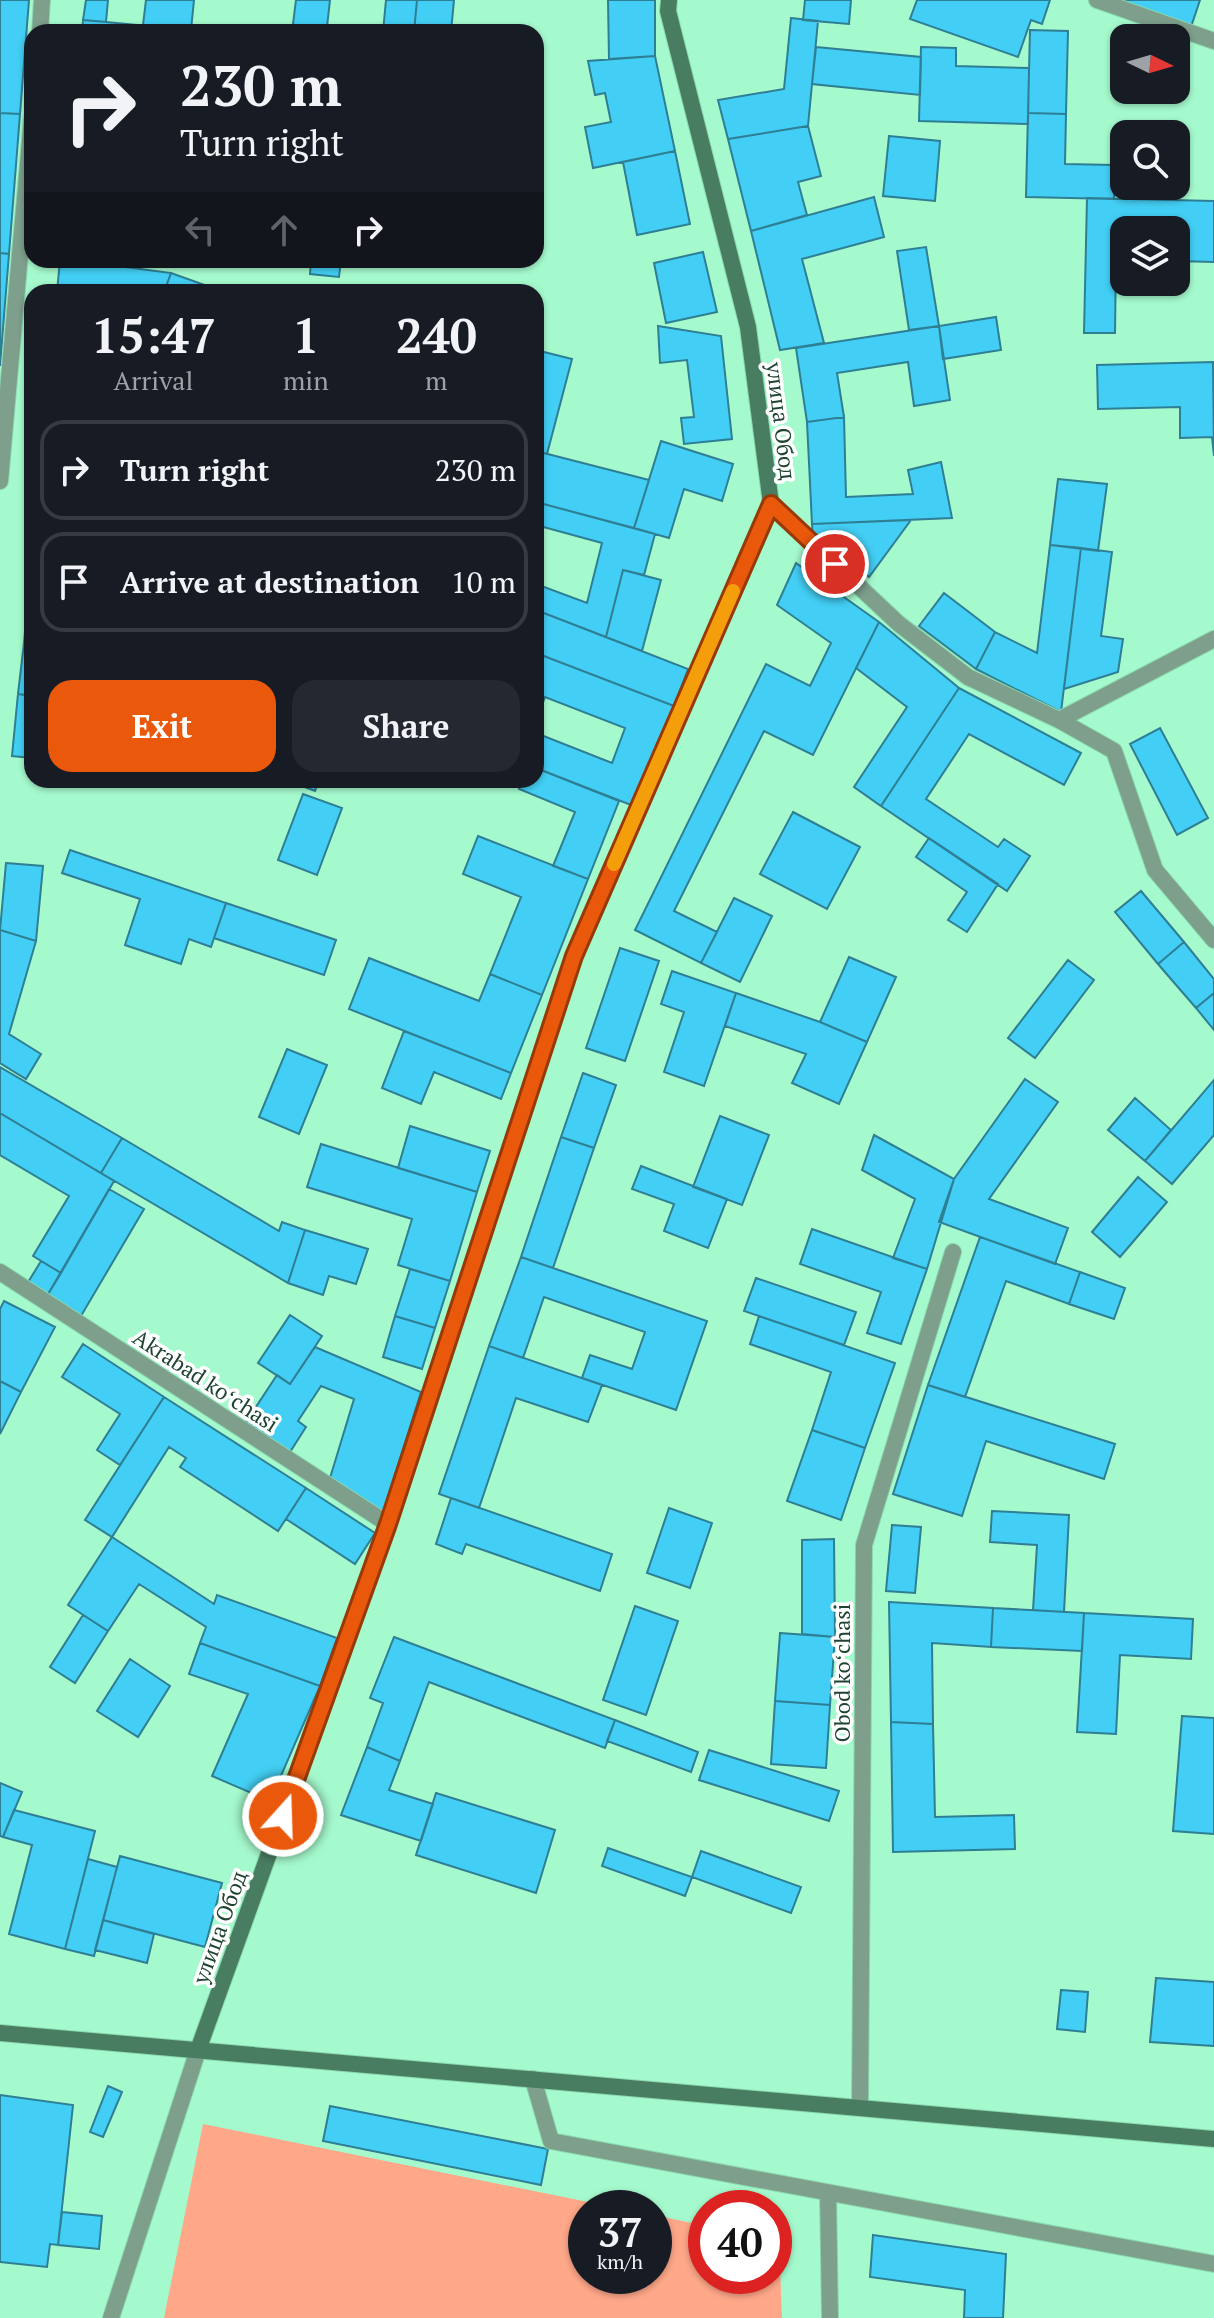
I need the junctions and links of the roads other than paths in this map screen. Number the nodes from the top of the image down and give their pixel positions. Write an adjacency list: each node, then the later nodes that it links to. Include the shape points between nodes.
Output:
1 (42, 0): 4 (street)
2 (669, 0): 8 (street, улица Обод, via 748,327)
3 (1097, 0): 5 (street)
4 (40, 24)
5 (1214, 41)
6 (24, 209): 7 (street)
7 (0, 481)
8 (771, 504): 10 (street, via 899,624 968,677); 14 (street, улица Обод, via 574,956)
9 (1214, 639): 10 (street)
10 (1059, 720): 11 (street, via 1114,751 1155,870)
11 (1214, 940)
12 (953, 1252): 18 (street, Obod koʻchasi, via 864,1545)
13 (0, 1272): 14 (street, Akrabad koʻchasi)
14 (388, 1524): 16 (street, улица Обод)
15 (0, 2033): 16 (street)
16 (198, 2050): 17 (street); 22 (street)
17 (533, 2079): 18 (street); 20 (street, via 551,2141)
18 (860, 2108): 19 (street)
19 (1214, 2139)
20 (828, 2193): 21 (street); 23 (street)
21 (1214, 2264)
22 (111, 2318)
23 (830, 2318)

